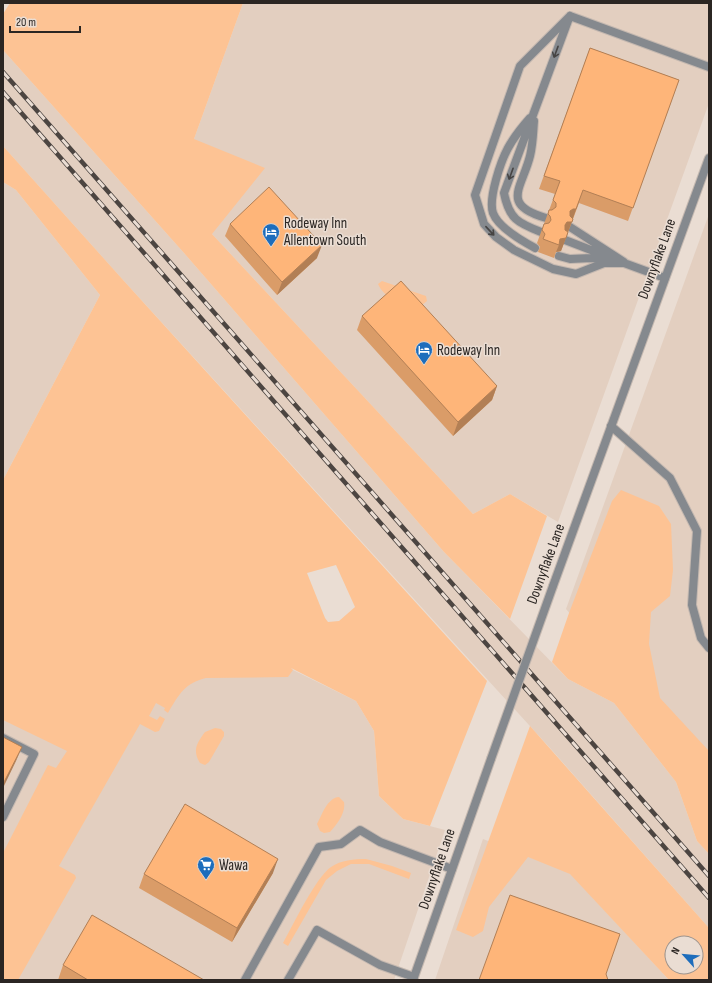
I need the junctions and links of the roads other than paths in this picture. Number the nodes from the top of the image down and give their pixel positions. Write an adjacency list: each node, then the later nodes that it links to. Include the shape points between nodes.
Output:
1 (570, 16): 2 (street); 3 (street, one-way to 3); 11 (street, one-way to 11, via 520,66 475,195 484,224 514,250 534,260 554,269 576,274 604,264)
2 (709, 67)
3 (535, 113): 5 (street, via 533,143 518,190 518,202 525,210); 7 (street, one-way to 7, via 504,194 506,206 515,219); 9 (street, via 508,148 492,200 493,213 501,224)
4 (709, 158): 12 (street, Downyflake Lane)
5 (546, 218)
6 (570, 227): 11 (street)
7 (541, 232)
8 (565, 240): 11 (street)
9 (535, 248)
10 (559, 256): 11 (street)
11 (624, 263): 12 (street)
12 (665, 278): 13 (street, Downyflake Lane)
13 (611, 426): 14 (street, via 670,478 697,531 692,605 701,638); 17 (street, Downyflake Lane, bridge)
14 (709, 648)
15 (3, 738): 16 (street, via 34,754)
16 (3, 817)
17 (452, 869): 18 (street, Downyflake Lane); 19 (street, via 380,842 360,830 341,844 319,847)
18 (414, 978): 20 (street, via 380,965 317,930)
19 (245, 980)
20 (288, 980)

